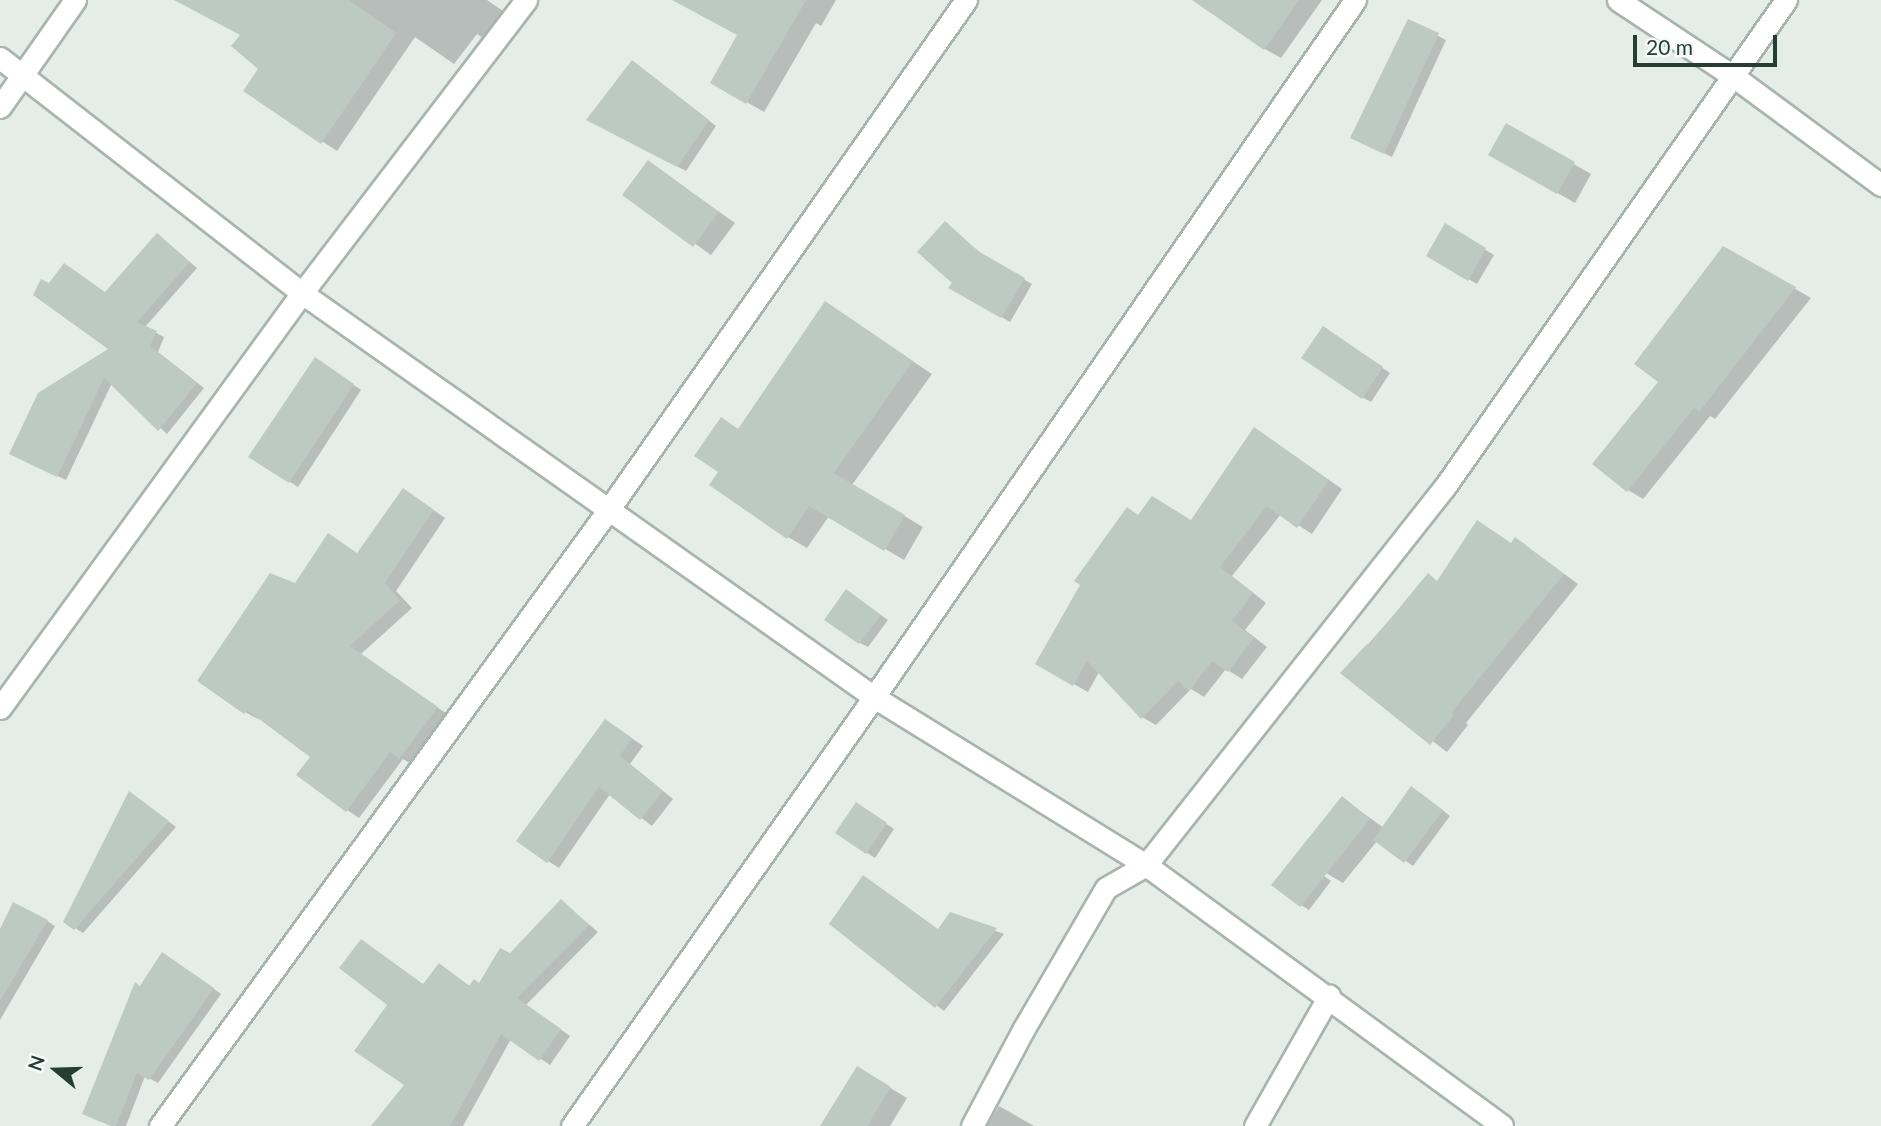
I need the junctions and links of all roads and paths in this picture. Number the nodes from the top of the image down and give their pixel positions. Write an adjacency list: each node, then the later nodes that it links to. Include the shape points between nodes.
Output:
1 (75, 0): 8 (street)
2 (526, 0): 12 (street)
3 (966, 0): 13 (street)
4 (1355, 0): 14 (street)
5 (1618, 0): 9 (street)
6 (1786, 0): 9 (street)
7 (0, 58): 8 (street)
8 (23, 76): 10 (street); 12 (street)
9 (1734, 76): 11 (street); 16 (street, via 1444,488)
10 (0, 107)
11 (1881, 185)
12 (302, 293): 13 (street); 15 (street)
13 (609, 509): 14 (street); 18 (street)
14 (874, 697): 16 (street); 19 (street)
15 (0, 708)
16 (1146, 865): 17 (street); 20 (street, via 1106,888)
17 (1329, 996): 21 (street); 22 (street)
18 (160, 1126)
19 (572, 1126)
20 (972, 1126)
21 (1255, 1126)
22 (1502, 1126)

